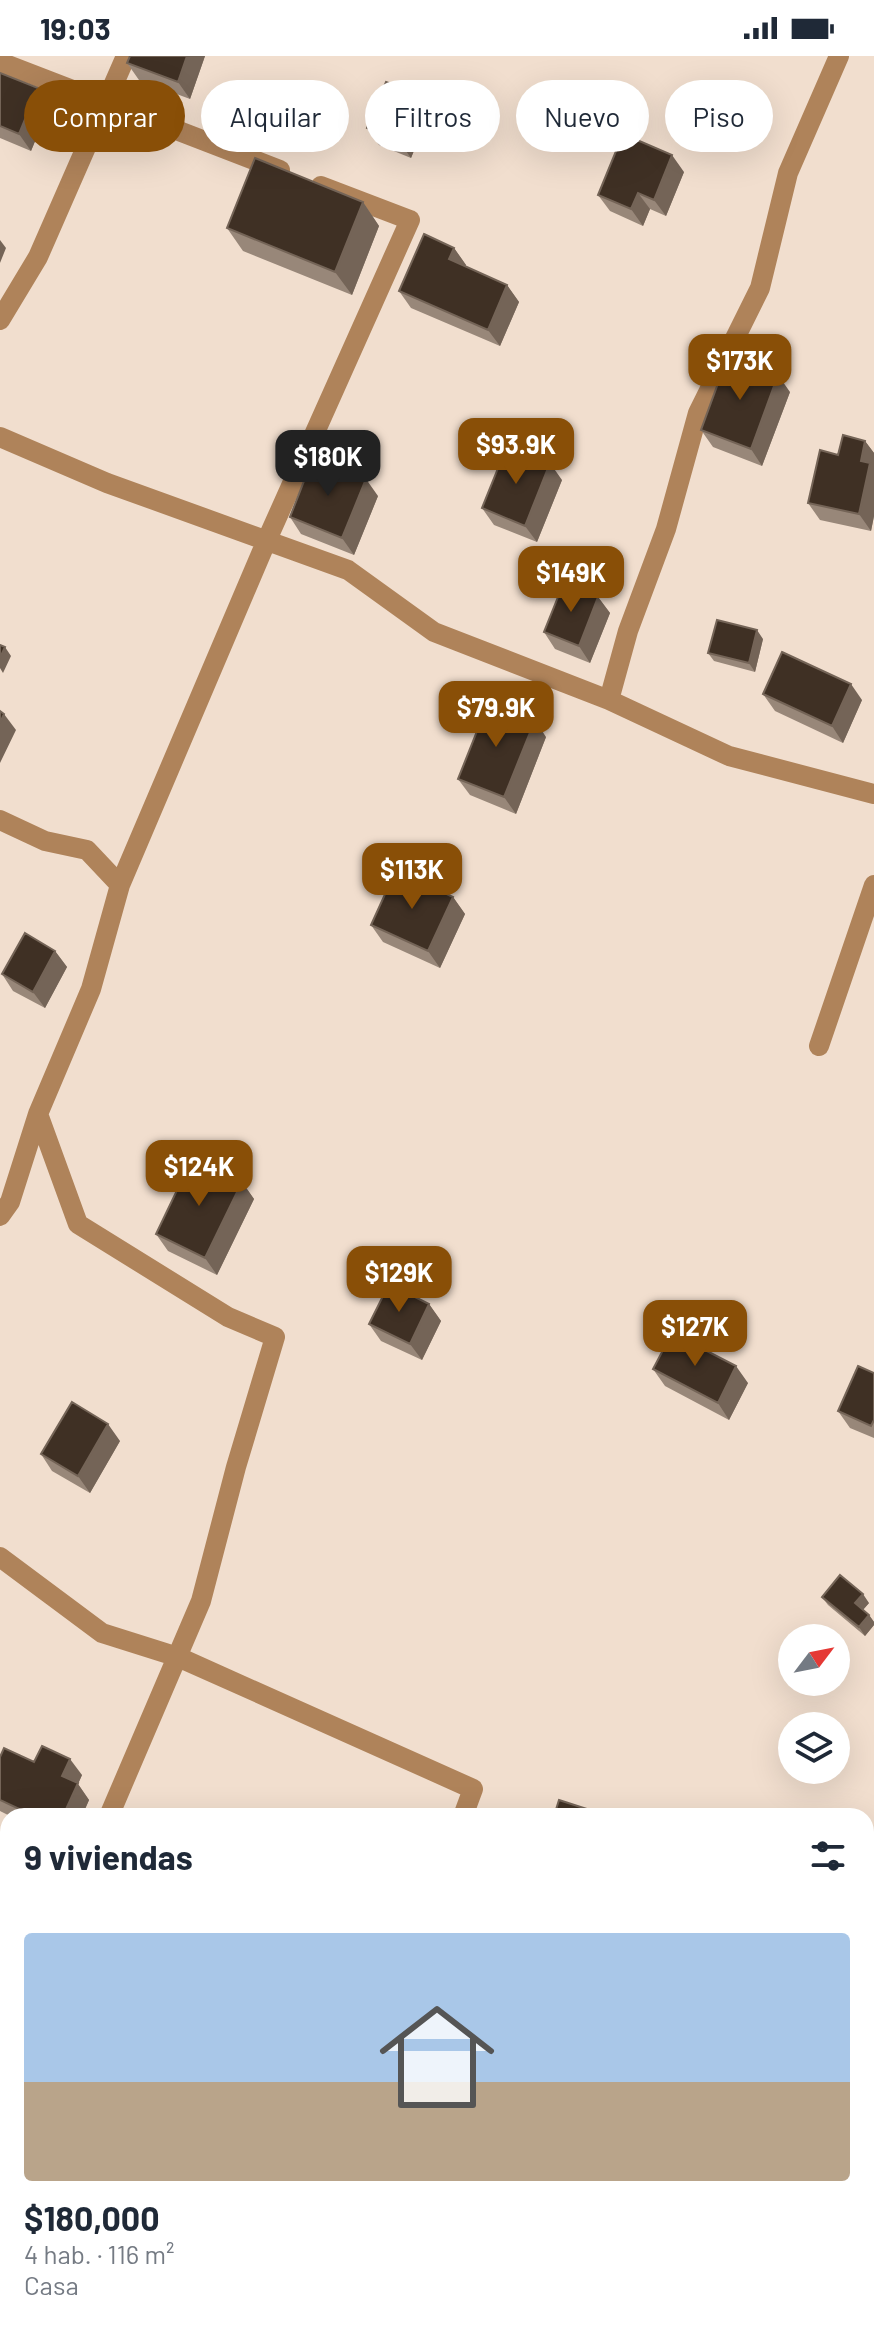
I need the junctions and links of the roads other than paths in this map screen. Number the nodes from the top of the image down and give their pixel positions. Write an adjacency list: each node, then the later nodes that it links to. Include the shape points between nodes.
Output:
1 (126, 56): 5 (lane)
2 (839, 56): 11 (lane, via 788,173 760,288 698,413)
3 (0, 62): 4 (lane)
4 (48, 80)
5 (115, 80)
6 (185, 132): 10 (lane, via 410,220)
7 (83, 152): 8 (lane, via 38,257)
8 (0, 320)
9 (0, 437): 10 (lane)
10 (266, 542): 11 (lane, via 348,570 434,632); 14 (lane)
11 (609, 700): 12 (lane, via 729,756)
12 (874, 794)
13 (0, 820): 14 (lane, via 45,841 87,850)
14 (120, 885): 17 (lane, via 91,989)
15 (874, 885): 16 (lane)
16 (819, 1046)
17 (38, 1114): 18 (lane, via 10,1202); 20 (lane, via 78,1224 228,1317 275,1337 201,1601)
18 (0, 1216)
19 (0, 1557): 20 (lane, via 102,1633)
20 (178, 1657): 21 (lane); 22 (lane, via 473,1789)
21 (112, 1808)
22 (466, 1808)

